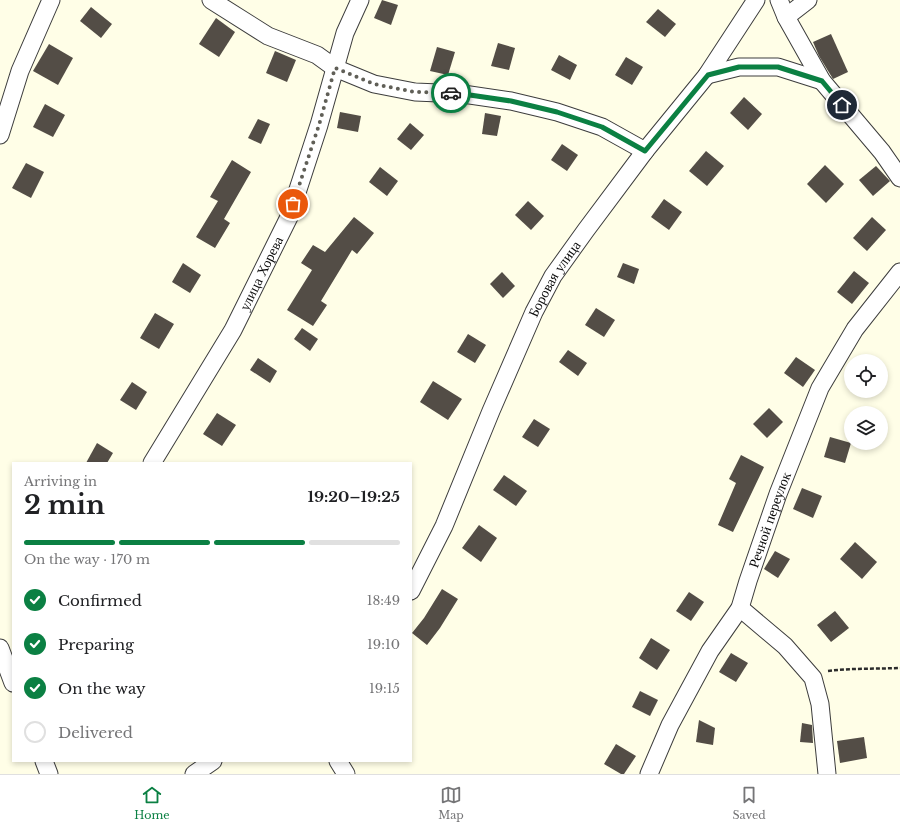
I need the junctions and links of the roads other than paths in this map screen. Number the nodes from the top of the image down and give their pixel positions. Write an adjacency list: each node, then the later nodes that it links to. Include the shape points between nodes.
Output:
1 (51, 0): 11 (street, via 20,71)
2 (211, 0): 8 (street, via 268,36 317,55)
3 (360, 0): 8 (street, улица Хорева, via 345,33)
4 (756, 0): 9 (street, Боровая улица)
5 (779, 0): 7 (street)
6 (808, 0): 7 (street)
7 (786, 17): 10 (street)
8 (335, 68): 12 (street, via 374,84 415,92 463,94 511,101 557,112 602,127); 15 (street, улица Хорева, via 289,216 233,330)
9 (708, 75): 10 (street, via 739,67 778,67); 12 (street, Боровая улица)
10 (822, 81): 13 (street, via 882,152)
11 (0, 135)
12 (645, 151): 16 (street, Боровая улица, via 553,276 534,312 444,526)
13 (900, 178)
14 (900, 272): 17 (street, Речной переулок, via 855,329 820,388 778,494)
15 (153, 462)
16 (412, 589)
17 (740, 608): 26 (street, Речной переулок, via 710,651 670,725); 27 (street, via 785,646 813,678 820,704)
18 (0, 648): 19 (street)
19 (12, 679)
20 (44, 762): 23 (street)
21 (212, 762): 24 (street)
22 (339, 762): 25 (street)
23 (49, 774)
24 (194, 774)
25 (346, 774)
26 (649, 774)
27 (827, 774)

